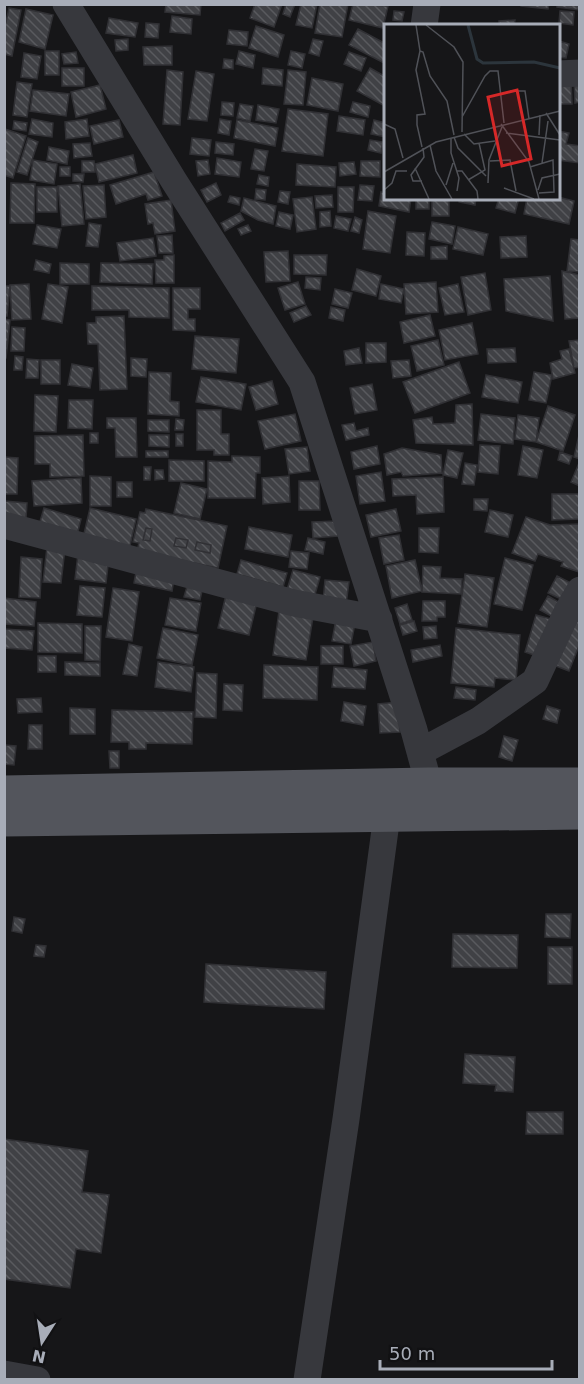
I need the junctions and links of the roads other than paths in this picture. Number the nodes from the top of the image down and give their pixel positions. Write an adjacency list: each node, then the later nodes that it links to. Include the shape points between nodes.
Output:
1 (66, 4): 8 (street, via 302,382)
2 (427, 4): 3 (street)
3 (424, 24)
4 (579, 73): 5 (street)
5 (560, 74)
6 (4, 525): 8 (street, via 294,603)
7 (579, 590): 9 (street, via 535,681 478,721)
8 (378, 619): 9 (street)
9 (420, 752): 12 (street)
10 (579, 784): 12 (main road)
11 (4, 792): 12 (main road)
12 (433, 799): 13 (main road); 14 (main road)
13 (579, 813)
14 (387, 815): 15 (main road); 18 (street)
15 (4, 820)
16 (4, 1374): 17 (street)
17 (37, 1380)
18 (307, 1380)

